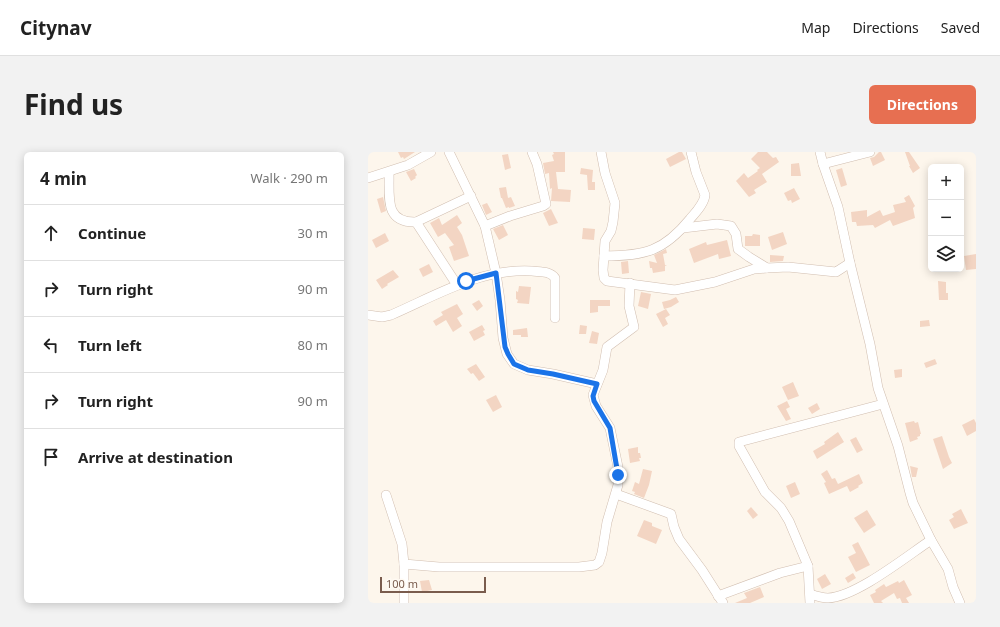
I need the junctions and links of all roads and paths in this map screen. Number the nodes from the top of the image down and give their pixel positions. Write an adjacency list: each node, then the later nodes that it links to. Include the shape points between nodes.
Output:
1 (431, 152): 9 (street)
2 (449, 152): 11 (street)
3 (532, 152): 13 (street, via 546,204)
4 (601, 152): 15 (street, via 615,202 614,222 605,241)
5 (691, 152): 14 (street, via 706,195 702,205)
6 (820, 152): 8 (street)
7 (870, 152): 8 (street)
8 (823, 164): 16 (street, via 838,207)
9 (389, 172): 10 (street); 12 (street, via 393,214 399,219)
10 (368, 178)
11 (471, 196): 12 (street); 13 (street)
12 (416, 222): 20 (street)
13 (485, 226): 18 (street)
14 (683, 228): 15 (street, via 666,243 648,252); 17 (street, via 717,224 732,226 738,249)
15 (604, 256): 19 (street, via 605,280)
16 (850, 263): 17 (street, via 839,271 832,272 788,267); 24 (street, via 878,388)
17 (767, 268): 19 (street, via 754,269 715,282 681,289 669,290)
18 (496, 273): 20 (street); 22 (street, via 550,273 555,280); 23 (street, via 505,347 514,364 528,370)
19 (630, 283): 23 (street, via 629,306 634,327 607,347 603,370)
20 (457, 285): 21 (street, via 391,315)
21 (368, 315)
22 (555, 318)
23 (597, 384): 25 (street, via 593,396 610,428 618,475)
24 (884, 404): 27 (street, via 913,504); 29 (street, via 739,442 738,446 761,486 789,521)
25 (616, 494): 28 (street, via 607,522 602,553 595,565 439,567); 30 (street, via 671,514 679,539)
26 (386, 495): 28 (street, via 402,544)
27 (931, 540): 31 (street, via 884,572 848,592 829,598); 33 (street, via 948,569)
28 (404, 564): 32 (street)
29 (808, 566): 30 (street, via 780,573); 31 (street)
30 (721, 599)
31 (810, 599)
32 (404, 603)
33 (960, 603)

